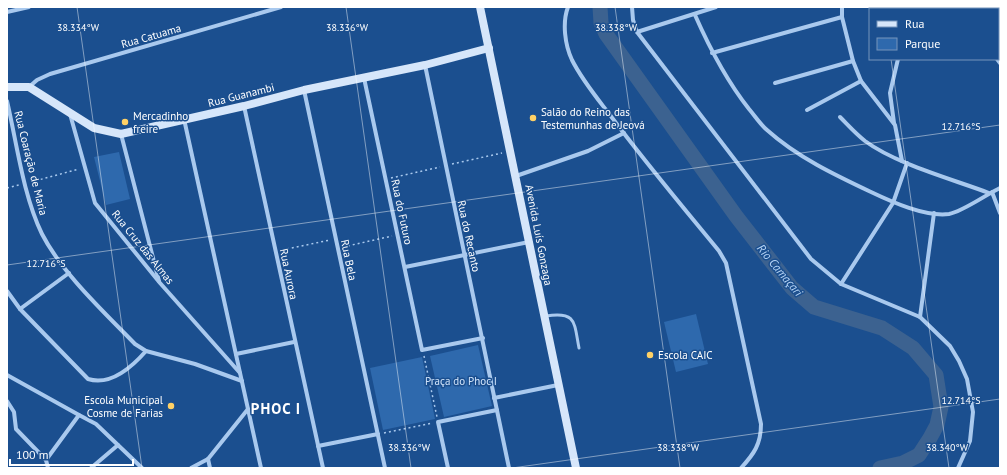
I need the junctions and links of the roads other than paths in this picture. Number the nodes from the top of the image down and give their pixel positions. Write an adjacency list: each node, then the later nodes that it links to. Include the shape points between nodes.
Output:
1 (30, 7): 8 (street)
2 (281, 7): 21 (street, Rua Catuama, via 50,74 36,80)
3 (480, 7): 12 (street, Avenida Luís Gonzaga)
4 (568, 7): 30 (street, via 565,32 572,59 580,74)
5 (632, 7): 11 (street)
6 (716, 7): 9 (street)
7 (842, 7): 10 (street)
8 (7, 12)
9 (695, 15): 11 (street); 13 (street)
10 (842, 17): 13 (street); 14 (street)
11 (637, 32): 45 (street, via 797,243 811,259)
12 (489, 48): 16 (street, Rua Guanambi); 34 (street, Avenida Luís Gonzaga)
13 (712, 53): 37 (street, via 736,92 774,136 830,173)
14 (853, 60): 18 (street); 19 (street)
15 (898, 60): 29 (street, via 890,93)
16 (425, 65): 17 (street, Rua Guanambi); 41 (street, Rua do Recanto)
17 (364, 77): 22 (street, Rua Guanambi); 42 (street, Rua do Futuro)
18 (861, 81): 25 (street); 29 (street)
19 (775, 84)
20 (7, 87): 21 (street)
21 (29, 87): 26 (street, Rua Guanambi)
22 (304, 90): 24 (street, Rua Guanambi); 64 (street, Rua Bela)
23 (7, 101): 43 (street, Rua Coaração de Maria, via 35,218 51,249)
24 (244, 106): 28 (street, Rua Guanambi); 51 (street, Rua Aurora)
25 (807, 110)
26 (69, 111): 31 (street, Rua Guanambi, via 94,128); 44 (street, Rua Cruz das Almas, via 95,202)
27 (840, 117): 32 (street, via 865,141)
28 (184, 119): 31 (street, Rua Guanambi); 54 (street)
29 (895, 125): 32 (street)
30 (624, 133): 34 (street, via 583,153); 80 (street, via 726,263 761,424 757,448)
31 (121, 134): 44 (street)
32 (902, 161): 33 (street)
33 (907, 163): 36 (street); 37 (street)
34 (516, 176): 40 (street, Avenida Luís Gonzaga)
35 (1000, 188): 36 (street)
36 (990, 192): 38 (street, via 951,214); 39 (street)
37 (893, 202): 38 (street); 45 (street)
38 (934, 213): 49 (street)
39 (1000, 213)
40 (529, 242): 41 (street); 48 (street, Avenida Luís Gonzaga)
41 (464, 254): 42 (street); 50 (street, Rua do Recanto)
42 (405, 267): 50 (street, Rua do Futuro, via 422,350)
43 (69, 273): 47 (street); 53 (street, Rua Coaração de Maria, via 135,344)
44 (160, 283): 55 (street, Rua Cruz das Almas)
45 (841, 284): 49 (street)
46 (7, 291): 47 (street)
47 (20, 309): 53 (street, via 88,379 98,381 116,376 137,362)
48 (544, 317): 52 (lane, via 570,316 574,322); 58 (street, Avenida Luís Gonzaga)
49 (920, 317): 81 (street, via 950,346 967,378 972,426 970,440)
50 (483, 338): 59 (street, Rua do Recanto)
51 (294, 342): 54 (street); 66 (street, Rua Aurora)
52 (579, 348)
53 (146, 351): 57 (street, Rua Coaração de Maria, via 195,364)
54 (236, 354): 55 (street)
55 (240, 373): 57 (street)
56 (7, 374): 63 (street)
57 (242, 381): 61 (street)
58 (558, 385): 59 (street); 79 (street, Avenida Luís Gonzaga)
59 (494, 398): 62 (street, Rua do Recanto)
60 (7, 401): 68 (street, via 14,412 16,429)
61 (248, 409): 67 (street); 74 (street)
62 (496, 410): 77 (street, via 438,422); 78 (street, Rua do Recanto)
63 (79, 415): 65 (street, via 96,424); 68 (street)
64 (378, 434): 66 (street); 76 (street, Rua Bela)
65 (118, 445): 70 (street); 71 (street)
66 (318, 446): 75 (street, Rua Aurora)
67 (208, 459): 72 (street); 73 (street)
68 (46, 460): 69 (street)
69 (48, 468)
70 (91, 468)
71 (142, 468)
72 (191, 468)
73 (210, 468)
74 (261, 468)
75 (322, 468)
76 (385, 468)
77 (448, 468)
78 (509, 468)
79 (576, 468)
80 (740, 468)
81 (958, 468)

